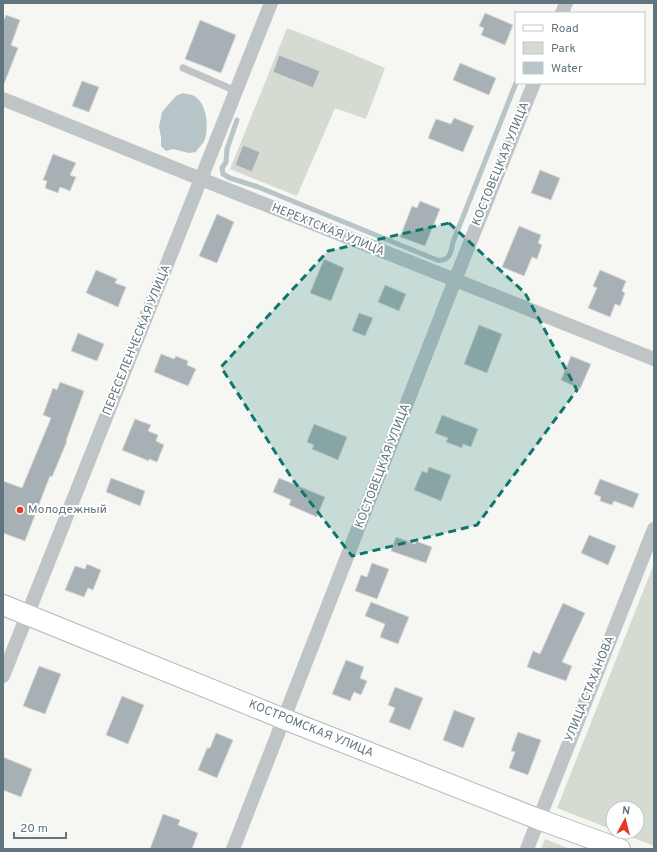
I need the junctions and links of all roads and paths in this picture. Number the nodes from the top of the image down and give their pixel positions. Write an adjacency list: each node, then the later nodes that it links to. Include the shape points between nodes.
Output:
1 (271, 3): 4 (street, ПЕРЕСЕЛЕНЧЕСКАЯ УЛИЦА)
2 (183, 68): 4 (lane)
3 (534, 84): 7 (street, КОСТОВЕЦКАЯ УЛИЦА)
4 (236, 91): 6 (street, ПЕРЕСЕЛЕНЧЕСКАЯ УЛИЦА)
5 (3, 99): 6 (street, НЕРЕХТСКАЯ УЛИЦА)
6 (201, 179): 7 (street, НЕРЕХТСКАЯ УЛИЦА); 11 (street, ПЕРЕСЕЛЕНЧЕСКАЯ УЛИЦА)
7 (455, 280): 8 (street, НЕРЕХТСКАЯ УЛИЦА); 13 (street, КОСТОВЕЦКАЯ УЛИЦА)
8 (654, 358)
9 (654, 529): 14 (street, УЛИЦА СТАХАНОВА)
10 (3, 605): 11 (street, КОСТРОМСКАЯ УЛИЦА)
11 (28, 614): 12 (street, ПЕРЕСЕЛЕНЧЕСКАЯ УЛИЦА); 13 (street, КОСТРОМСКАЯ УЛИЦА)
12 (3, 676)
13 (284, 719): 14 (street, КОСТРОМСКАЯ УЛИЦА); 15 (street, КОСТОВЕЦКАЯ УЛИЦА)
14 (538, 819): 16 (street, УЛИЦА СТАХАНОВА); 17 (street, КОСТРОМСКАЯ УЛИЦА)
15 (233, 849)
16 (527, 849)
17 (620, 849)

